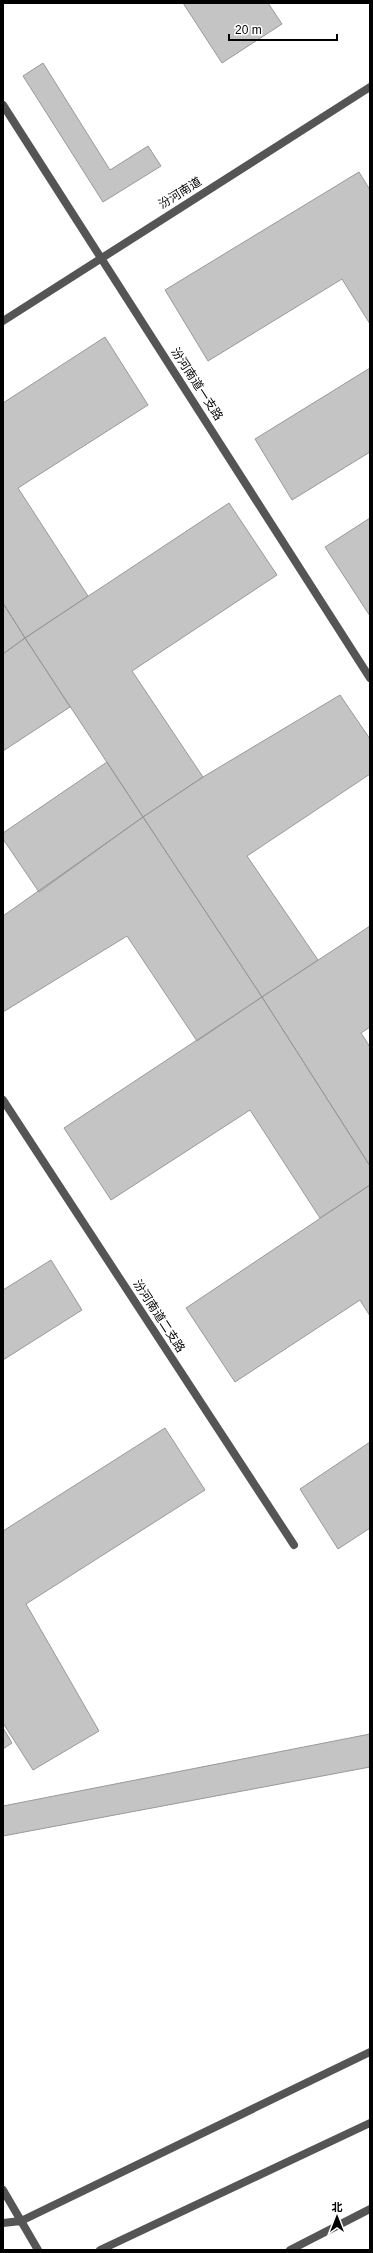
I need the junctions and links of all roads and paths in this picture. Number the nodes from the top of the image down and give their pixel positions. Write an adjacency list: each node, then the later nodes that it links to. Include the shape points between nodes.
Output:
1 (370, 87): 3 (street, 汾河南道)
2 (3, 105): 3 (street, 汾河南道一支路)
3 (102, 257): 4 (street, 汾河南道); 5 (street, 汾河南道一支路)
4 (3, 321)
5 (370, 678)
6 (3, 1100): 7 (street, 汾河南道二支路)
7 (294, 1544)
8 (370, 2052): 12 (street)
9 (370, 2123): 15 (street)
10 (3, 2190): 12 (street)
11 (370, 2209): 16 (street)
12 (21, 2221): 13 (street); 14 (street)
13 (3, 2223)
14 (38, 2250)
15 (100, 2250)
16 (290, 2250)

